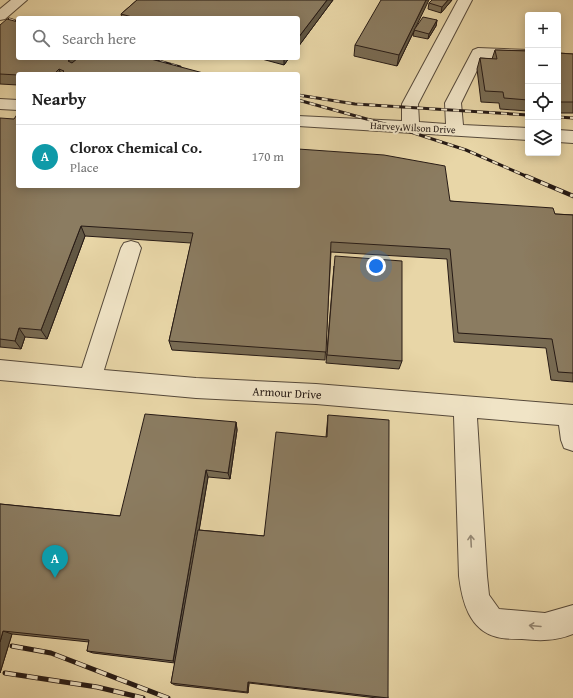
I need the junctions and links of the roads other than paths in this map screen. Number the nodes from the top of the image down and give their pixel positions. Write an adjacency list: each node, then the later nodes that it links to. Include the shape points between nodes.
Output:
1 (20, 0): 3 (street)
2 (465, 0): 8 (street, via 410,104)
3 (0, 16)
4 (525, 55): 9 (street, via 478,53 453,104)
5 (0, 104): 6 (street)
6 (16, 105)
7 (300, 121): 8 (street, Harvey Wilson Drive)
8 (411, 127): 9 (street, Harvey Wilson Drive)
9 (455, 130): 10 (street, Harvey Wilson Drive)
10 (525, 134)
11 (561, 136): 12 (street)
12 (573, 137)
13 (131, 248): 15 (street)
14 (0, 370): 15 (street, Armour Drive)
15 (90, 378): 16 (street, Armour Drive)
16 (464, 407): 17 (street, Armour Drive); 19 (street, one-way to 16, via 545,627 497,623 489,619 479,606 473,576)
17 (571, 416): 18 (street)
18 (573, 440)
19 (573, 619)

